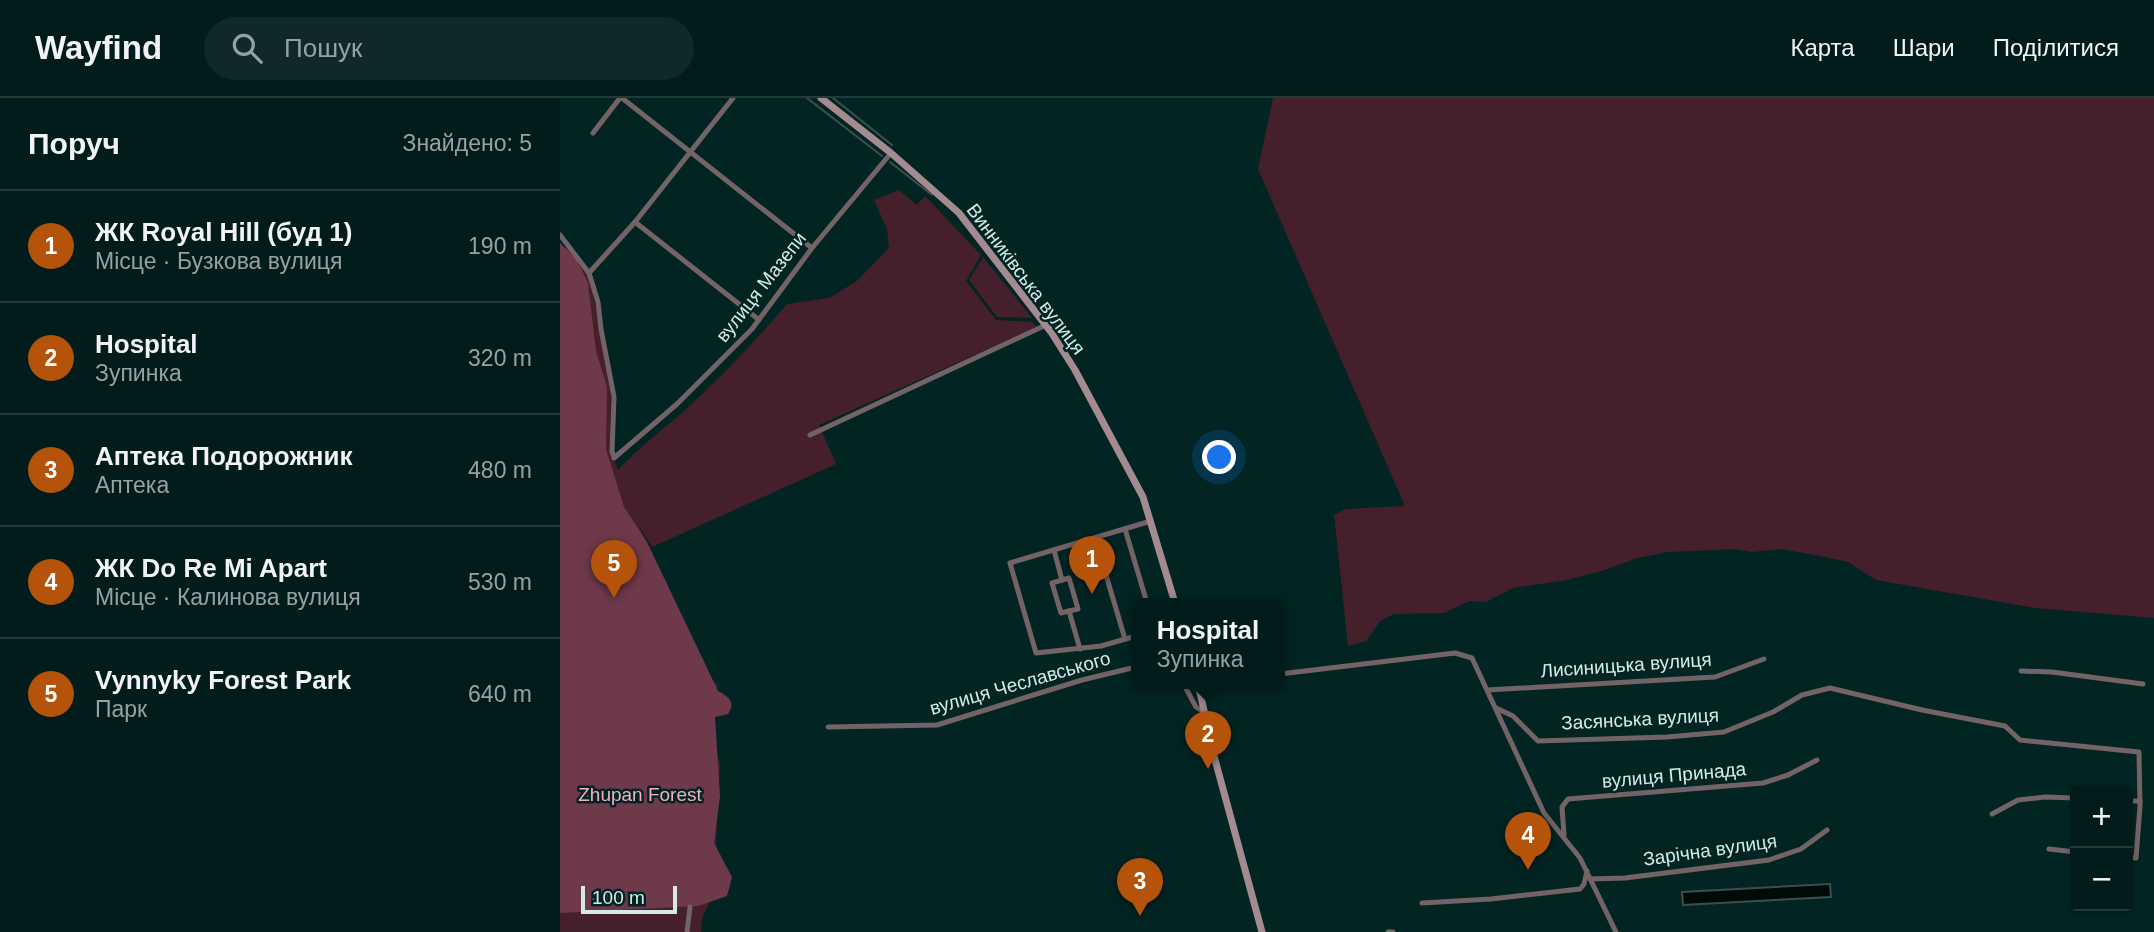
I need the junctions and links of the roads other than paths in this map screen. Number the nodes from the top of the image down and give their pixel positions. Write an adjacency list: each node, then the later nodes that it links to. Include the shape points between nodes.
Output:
1 (621, 98): 4 (street); 5 (street)
2 (733, 98): 5 (street)
3 (821, 98): 6 (main road, Винниківська вулиця)
4 (593, 133)
5 (689, 151): 7 (street); 9 (street)
6 (891, 153): 9 (street, вулиця Мазепи); 12 (main road, Винниківська вулиця, via 959,214)
7 (635, 222): 10 (street); 11 (street)
8 (560, 235): 10 (street)
9 (812, 248): 11 (street, вулиця Мазепи)
10 (589, 273): 11 (street, вулиця Мазепи, via 614,397 614,458 677,404)
11 (758, 319)
12 (1046, 325): 13 (street); 14 (main road, Винниківська вулиця, via 1108,429)
13 (810, 435)
14 (1151, 521): 15 (street); 20 (main road, Винниківська вулиця)
15 (1125, 529): 16 (street); 19 (street)
16 (1095, 538): 17 (street); 23 (street)
17 (1054, 550): 18 (street); 24 (street, via 1010,564 1036,653)
18 (1062, 580): 21 (street, via 1069,578 1078,609); 21 (street, via 1052,583 1061,613)
19 (1146, 598)
20 (1174, 598)
21 (1069, 611): 24 (street)
22 (1131, 637): 23 (street)
23 (1125, 639): 24 (street)
24 (1080, 649)
25 (1764, 659): 32 (street, Лисиницька вулиця, via 1715,677)
26 (1131, 668): 35 (street, вулиця Чеславського, via 937,725)
27 (2021, 671): 29 (street)
28 (1285, 673): 32 (street, via 1461,653 1472,658)
29 (2143, 684)
30 (1186, 689): 34 (street)
31 (1199, 689): 34 (main road)
32 (1488, 690): 33 (street)
33 (1496, 708): 39 (street, Засянська вулиця, via 1513,716 1538,741 1667,737 1724,732 1802,695 1830,688 2005,726 2020,740 2139,752); 42 (street, via 1541,806)
34 (1204, 714): 51 (main road)
35 (828, 727)
36 (1817, 760): 42 (street, вулиця Принада, via 1763,783 1568,799 1562,807)
37 (2070, 798): 40 (street, via 2018,800)
38 (2133, 801): 39 (street)
39 (2140, 801): 45 (street)
40 (1992, 814)
41 (1827, 830): 47 (street, Зарічна вулиця, via 1801,849 1769,860)
42 (1564, 835): 46 (street)
43 (2049, 849): 44 (street)
44 (2070, 851)
45 (2133, 858)
46 (1587, 871): 47 (street); 48 (street, via 1580,889)
47 (1590, 880): 52 (street)
48 (1422, 903)
49 (690, 907): 50 (street)
50 (687, 932)
51 (1262, 932)
52 (1616, 932)

